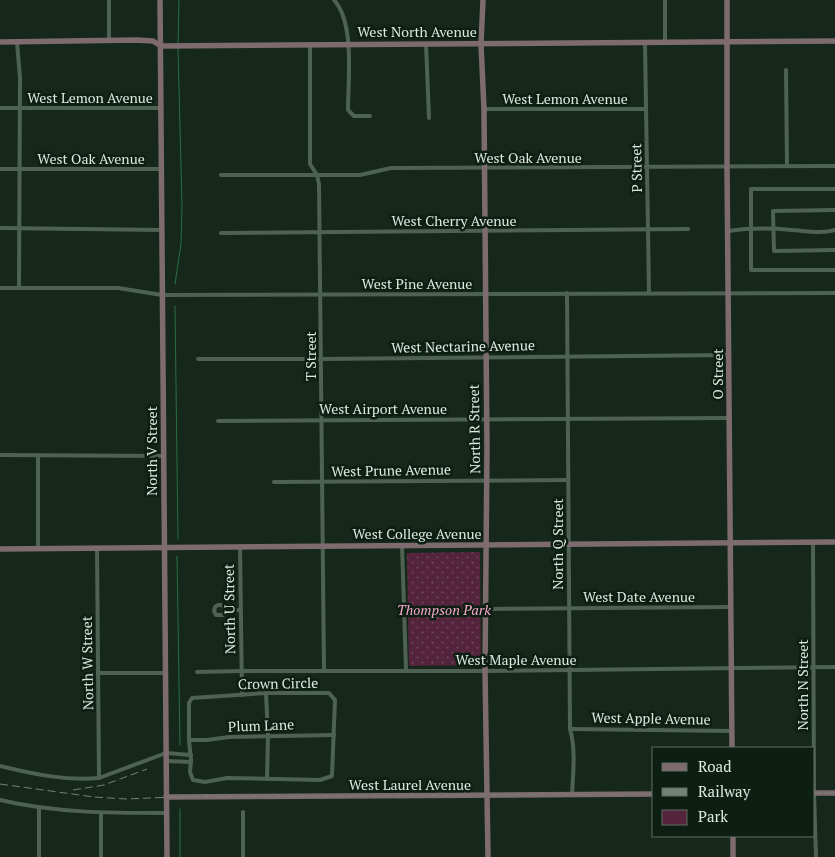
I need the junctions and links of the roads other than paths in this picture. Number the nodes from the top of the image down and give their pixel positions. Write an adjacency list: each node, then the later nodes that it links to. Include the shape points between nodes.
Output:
1 (109, 0): 7 (street)
2 (160, 0): 18 (street, North V Street)
3 (483, 0): 17 (street, North R Street)
4 (665, 0): 13 (street)
5 (727, 0): 8 (street, O Street)
6 (336, 1): 15 (street, via 346,23)
7 (109, 40): 11 (street, West North Avenue); 18 (street, West North Avenue, via 153,41)
8 (726, 41): 9 (street, West North Avenue); 13 (street, West North Avenue); 27 (street, O Street)
9 (835, 41)
10 (0, 42): 11 (street, West North Avenue)
11 (17, 42): 21 (street)
12 (645, 43): 13 (street, West North Avenue); 17 (street, West North Avenue); 24 (street, P Street)
13 (665, 43)
14 (310, 44): 15 (street, West North Avenue); 18 (street, West North Avenue); 36 (street, T Street, via 310,164)
15 (348, 44): 16 (street, West North Avenue); 25 (street, via 348,110 354,116)
16 (426, 44): 17 (street, West North Avenue); 26 (street)
17 (481, 44): 23 (street, North R Street)
18 (160, 46): 22 (street, North V Street)
19 (786, 70): 28 (street)
20 (0, 108): 21 (street, West Lemon Avenue)
21 (20, 108): 22 (street, West Lemon Avenue); 33 (street)
22 (161, 108): 34 (street, North V Street)
23 (484, 109): 24 (street, West Lemon Avenue); 31 (street, North R Street)
24 (646, 109): 30 (street, P Street)
25 (370, 116)
26 (429, 118)
27 (727, 166): 28 (street, West Oak Avenue); 30 (street, West Oak Avenue); 48 (street, O Street)
28 (787, 166): 29 (street, West Oak Avenue)
29 (835, 166)
30 (648, 167): 31 (street, West Oak Avenue); 44 (street, P Street)
31 (484, 168): 36 (street, West Oak Avenue, via 391,168 360,175); 47 (street, North R Street)
32 (0, 169): 33 (street, West Oak Avenue)
33 (20, 169): 34 (street, West Oak Avenue); 40 (street)
34 (161, 169): 43 (street, North V Street)
35 (221, 175): 36 (street, West Oak Avenue)
36 (317, 175): 49 (street, T Street)
37 (835, 189): 41 (street, via 751,189)
38 (835, 210): 45 (street, via 773,210)
39 (0, 228): 40 (street)
40 (19, 228): 43 (street); 53 (street)
41 (751, 228): 45 (street); 48 (street); 52 (street, via 751,270)
42 (688, 229): 44 (street, West Cherry Avenue)
43 (162, 230): 60 (street, North V Street)
44 (649, 230): 47 (street, West Cherry Avenue); 56 (street, P Street)
45 (774, 230): 46 (street); 51 (street, via 774,251)
46 (835, 230)
47 (485, 231): 49 (street, West Cherry Avenue); 59 (street, North R Street)
48 (728, 231): 57 (street, O Street)
49 (320, 232): 50 (street, West Cherry Avenue); 61 (street, T Street)
50 (220, 233)
51 (835, 250)
52 (835, 270)
53 (19, 287): 54 (street, West Pine Avenue); 60 (street, West Pine Avenue, via 118,288)
54 (0, 288)
55 (567, 293): 56 (street, West Pine Avenue); 59 (street, West Pine Avenue); 63 (street, North Q Street)
56 (649, 293): 57 (street, West Pine Avenue)
57 (729, 293): 58 (street, West Pine Avenue); 62 (street, O Street)
58 (835, 293)
59 (486, 294): 61 (street, West Pine Avenue); 64 (street, North R Street)
60 (162, 295): 61 (street, West Pine Avenue); 74 (street, North V Street)
61 (321, 295): 66 (street, T Street)
62 (729, 355): 63 (street, West Nectarine Avenue); 67 (street, O Street)
63 (567, 356): 64 (street, West Nectarine Avenue); 69 (street, North Q Street)
64 (486, 357): 66 (street, West Nectarine Avenue); 68 (street, North R Street)
65 (198, 358): 66 (street, West Nectarine Avenue)
66 (322, 359): 70 (street, T Street)
67 (729, 418): 69 (street, West Airport Avenue); 81 (street, O Street)
68 (486, 419): 69 (street, West Airport Avenue); 70 (street, West Airport Avenue); 75 (street, North R Street)
69 (568, 419): 76 (street, North Q Street)
70 (322, 420): 71 (street, West Airport Avenue); 78 (street, T Street)
71 (218, 421)
72 (0, 455): 73 (street)
73 (38, 455): 74 (street); 87 (street)
74 (164, 456): 89 (street, North V Street)
75 (487, 480): 76 (street, West Prune Avenue); 78 (street, West Prune Avenue); 83 (street, North R Street)
76 (568, 480): 84 (street, North Q Street)
77 (274, 482): 78 (street, West Prune Avenue)
78 (322, 482): 85 (street, T Street)
79 (813, 542): 80 (street, West College Avenue); 81 (street, West College Avenue); 98 (street, North N Street)
80 (835, 542)
81 (731, 543): 84 (street, West College Avenue); 91 (street, O Street)
82 (402, 545): 83 (street, West College Avenue); 85 (street, West College Avenue); 100 (street)
83 (485, 545): 84 (street, West College Avenue); 93 (street, North R Street)
84 (568, 545): 92 (street, North Q Street)
85 (321, 546): 86 (street, West College Avenue); 99 (street, T Street)
86 (240, 547): 89 (street, West College Avenue); 95 (street, North U Street)
87 (38, 548): 88 (street, West College Avenue); 90 (street, West College Avenue)
88 (97, 548): 89 (street, West College Avenue); 105 (street, North W Street)
89 (164, 548): 106 (street, North V Street)
90 (0, 549)
91 (731, 606): 92 (street, West Date Avenue); 97 (street, O Street)
92 (569, 608): 93 (street, West Date Avenue); 101 (street, North Q Street)
93 (486, 609): 103 (street, North R Street)
94 (225, 610): 95 (street)
95 (241, 610): 102 (street, North U Street)
96 (835, 667): 98 (street, West Maple Avenue)
97 (732, 668): 98 (street, West Maple Avenue); 101 (street, West Maple Avenue); 110 (street, O Street)
98 (814, 668): 115 (street, North N Street)
99 (324, 670): 100 (street, West Maple Avenue); 102 (street, West Maple Avenue)
100 (406, 670): 103 (street, West Maple Avenue)
101 (569, 670): 103 (street, West Maple Avenue); 109 (street, North Q Street)
102 (241, 671): 104 (street, West Maple Avenue); 108 (street, North U Street)
103 (485, 671): 127 (street, North R Street)
104 (197, 672)
105 (98, 673): 106 (street); 121 (street, North W Street)
106 (165, 673): 116 (street, North V Street)
107 (266, 693): 108 (street, Crown Circle); 111 (street, Crown Circle, via 329,693 335,700); 112 (street)
108 (242, 695): 113 (street, Crown Circle, via 192,698 189,703)
109 (570, 728): 110 (street, West Apple Avenue); 126 (street, North Q Street)
110 (732, 731): 114 (street, O Street)
111 (334, 735): 112 (street, Plum Lane); 122 (street, Crown Circle, via 332,776 320,780)
112 (268, 736): 113 (street, Plum Lane); 122 (street)
113 (189, 740): 117 (street, Crown Circle)
114 (732, 747)
115 (814, 747)
116 (166, 753): 117 (street); 118 (street, North V Street); 121 (street)
117 (191, 755): 119 (street, Crown Circle)
118 (166, 760): 119 (street); 128 (street, North V Street)
119 (191, 762): 122 (street, Crown Circle, via 191,778 198,782 227,778)
120 (0, 766): 121 (street, via 42,775)
121 (99, 778)
122 (267, 779)
123 (815, 793): 124 (street)
124 (835, 793)
125 (652, 794): 126 (street, West Laurel Avenue)
126 (572, 795): 127 (street, West Laurel Avenue)
127 (488, 796): 128 (street, West Laurel Avenue); 140 (street, North R Street)
128 (166, 798): 133 (street, North V Street)
129 (0, 800): 130 (street)
130 (39, 807): 132 (street); 136 (street)
131 (243, 812): 139 (street)
132 (101, 813): 133 (street); 137 (street)
133 (166, 813): 138 (street, North V Street)
134 (815, 825): 142 (street, North N Street)
135 (733, 837): 141 (street)
136 (39, 857)
137 (101, 857)
138 (167, 857)
139 (243, 857)
140 (488, 857)
141 (733, 857)
142 (816, 857)

